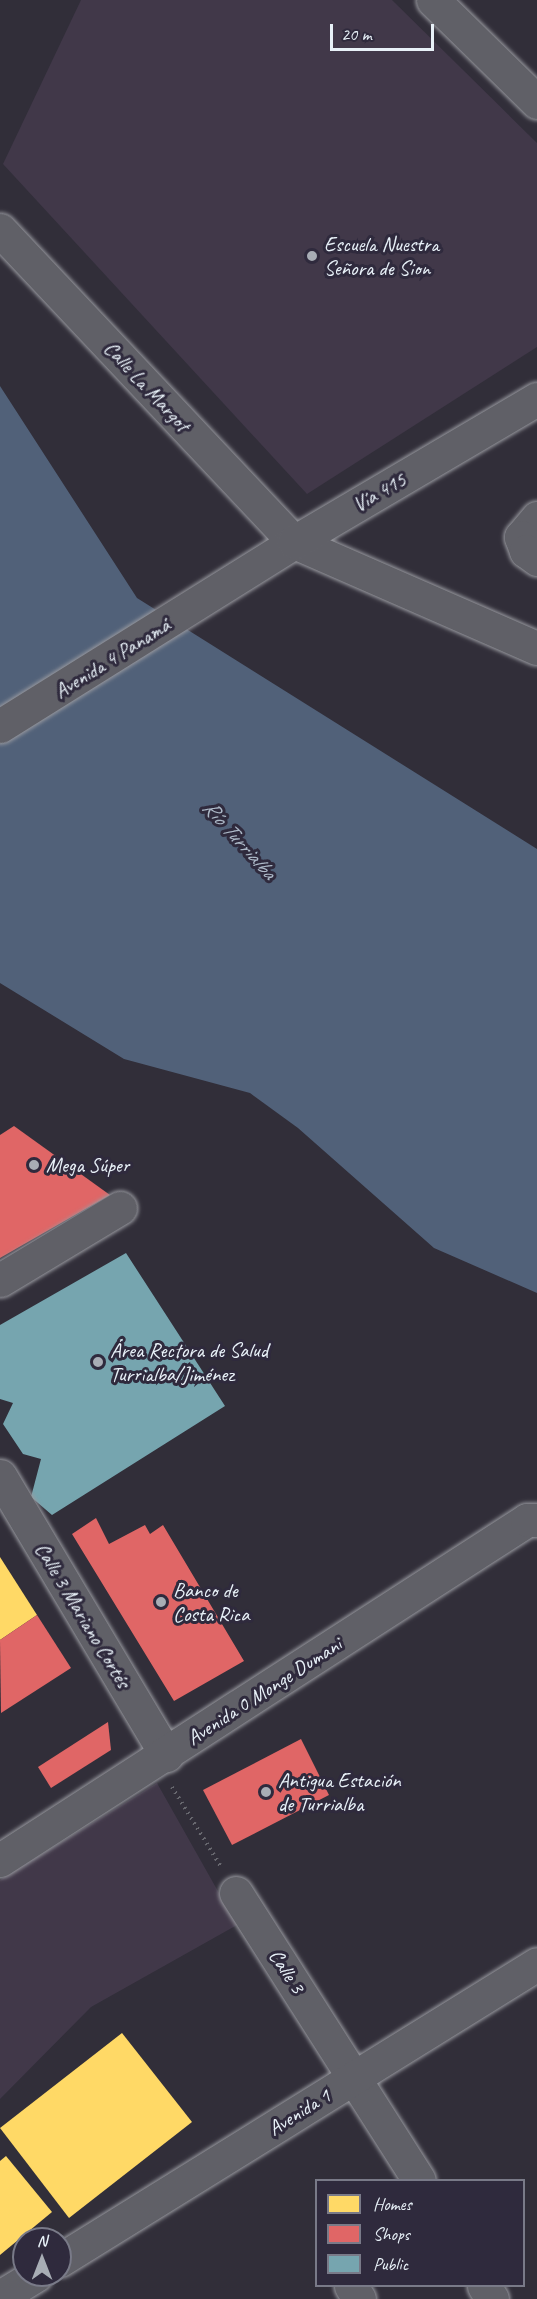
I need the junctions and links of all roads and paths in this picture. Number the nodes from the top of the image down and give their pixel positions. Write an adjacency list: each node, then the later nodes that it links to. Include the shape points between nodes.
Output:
1 (433, 0): 2 (street)
2 (537, 102)
3 (0, 230): 6 (street, Calle La Margot)
4 (537, 399): 6 (street, Vía 415)
5 (537, 518): 7 (street, via 521,537 526,551)
6 (294, 542): 8 (street, Vía 415); 9 (street)
7 (537, 559)
8 (224, 589): 10 (street, Avenida 4 Panamá)
9 (537, 648)
10 (0, 726)
11 (120, 1208): 12 (street)
12 (0, 1280)
13 (0, 1476): 15 (street, Calle 3 Mariano Cortés)
14 (532, 1520): 15 (street, Avenida 0 Monge Dumani)
15 (161, 1758): 16 (street, Avenida 0 Monge Dumani); 17 (path)
16 (0, 1860)
17 (236, 1893): 19 (street, Calle 3)
18 (537, 1964): 19 (street, Avenida 1)
19 (355, 2077): 20 (street, Calle 3); 21 (street, Avenida 1)
20 (418, 2179)
21 (72, 2253)
22 (16, 2287): 23 (street)
23 (0, 2297)

